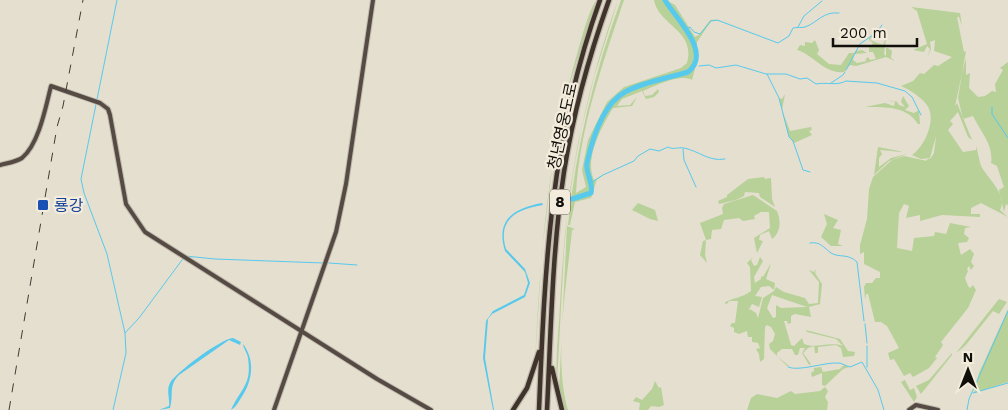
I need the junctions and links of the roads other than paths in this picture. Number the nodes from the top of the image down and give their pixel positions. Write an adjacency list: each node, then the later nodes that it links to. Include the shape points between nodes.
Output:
1 (373, 0): 5 (main road, via 343,203)
2 (600, 0): 6 (highway, 청년영웅도로 / 8, via 574,87 556,170)
3 (609, 0): 7 (highway, 청년영웅도로 / 8, via 582,89 564,172 555,255)
4 (0, 165): 5 (main road, via 18,160 27,152 38,130 51,86 95,101 110,115 126,204 145,232)
5 (303, 331): 8 (main road); 9 (main road)
6 (542, 338): 10 (highway, via 531,378); 11 (highway, 청년영웅도로 / 8)
7 (550, 354): 12 (highway, 청년영웅도로 / 8); 13 (highway)
8 (274, 410)
9 (431, 410)
10 (513, 410)
11 (539, 410)
12 (547, 410)
13 (562, 410)
14 (909, 410): 15 (main road, via 916,406)
15 (938, 410)

